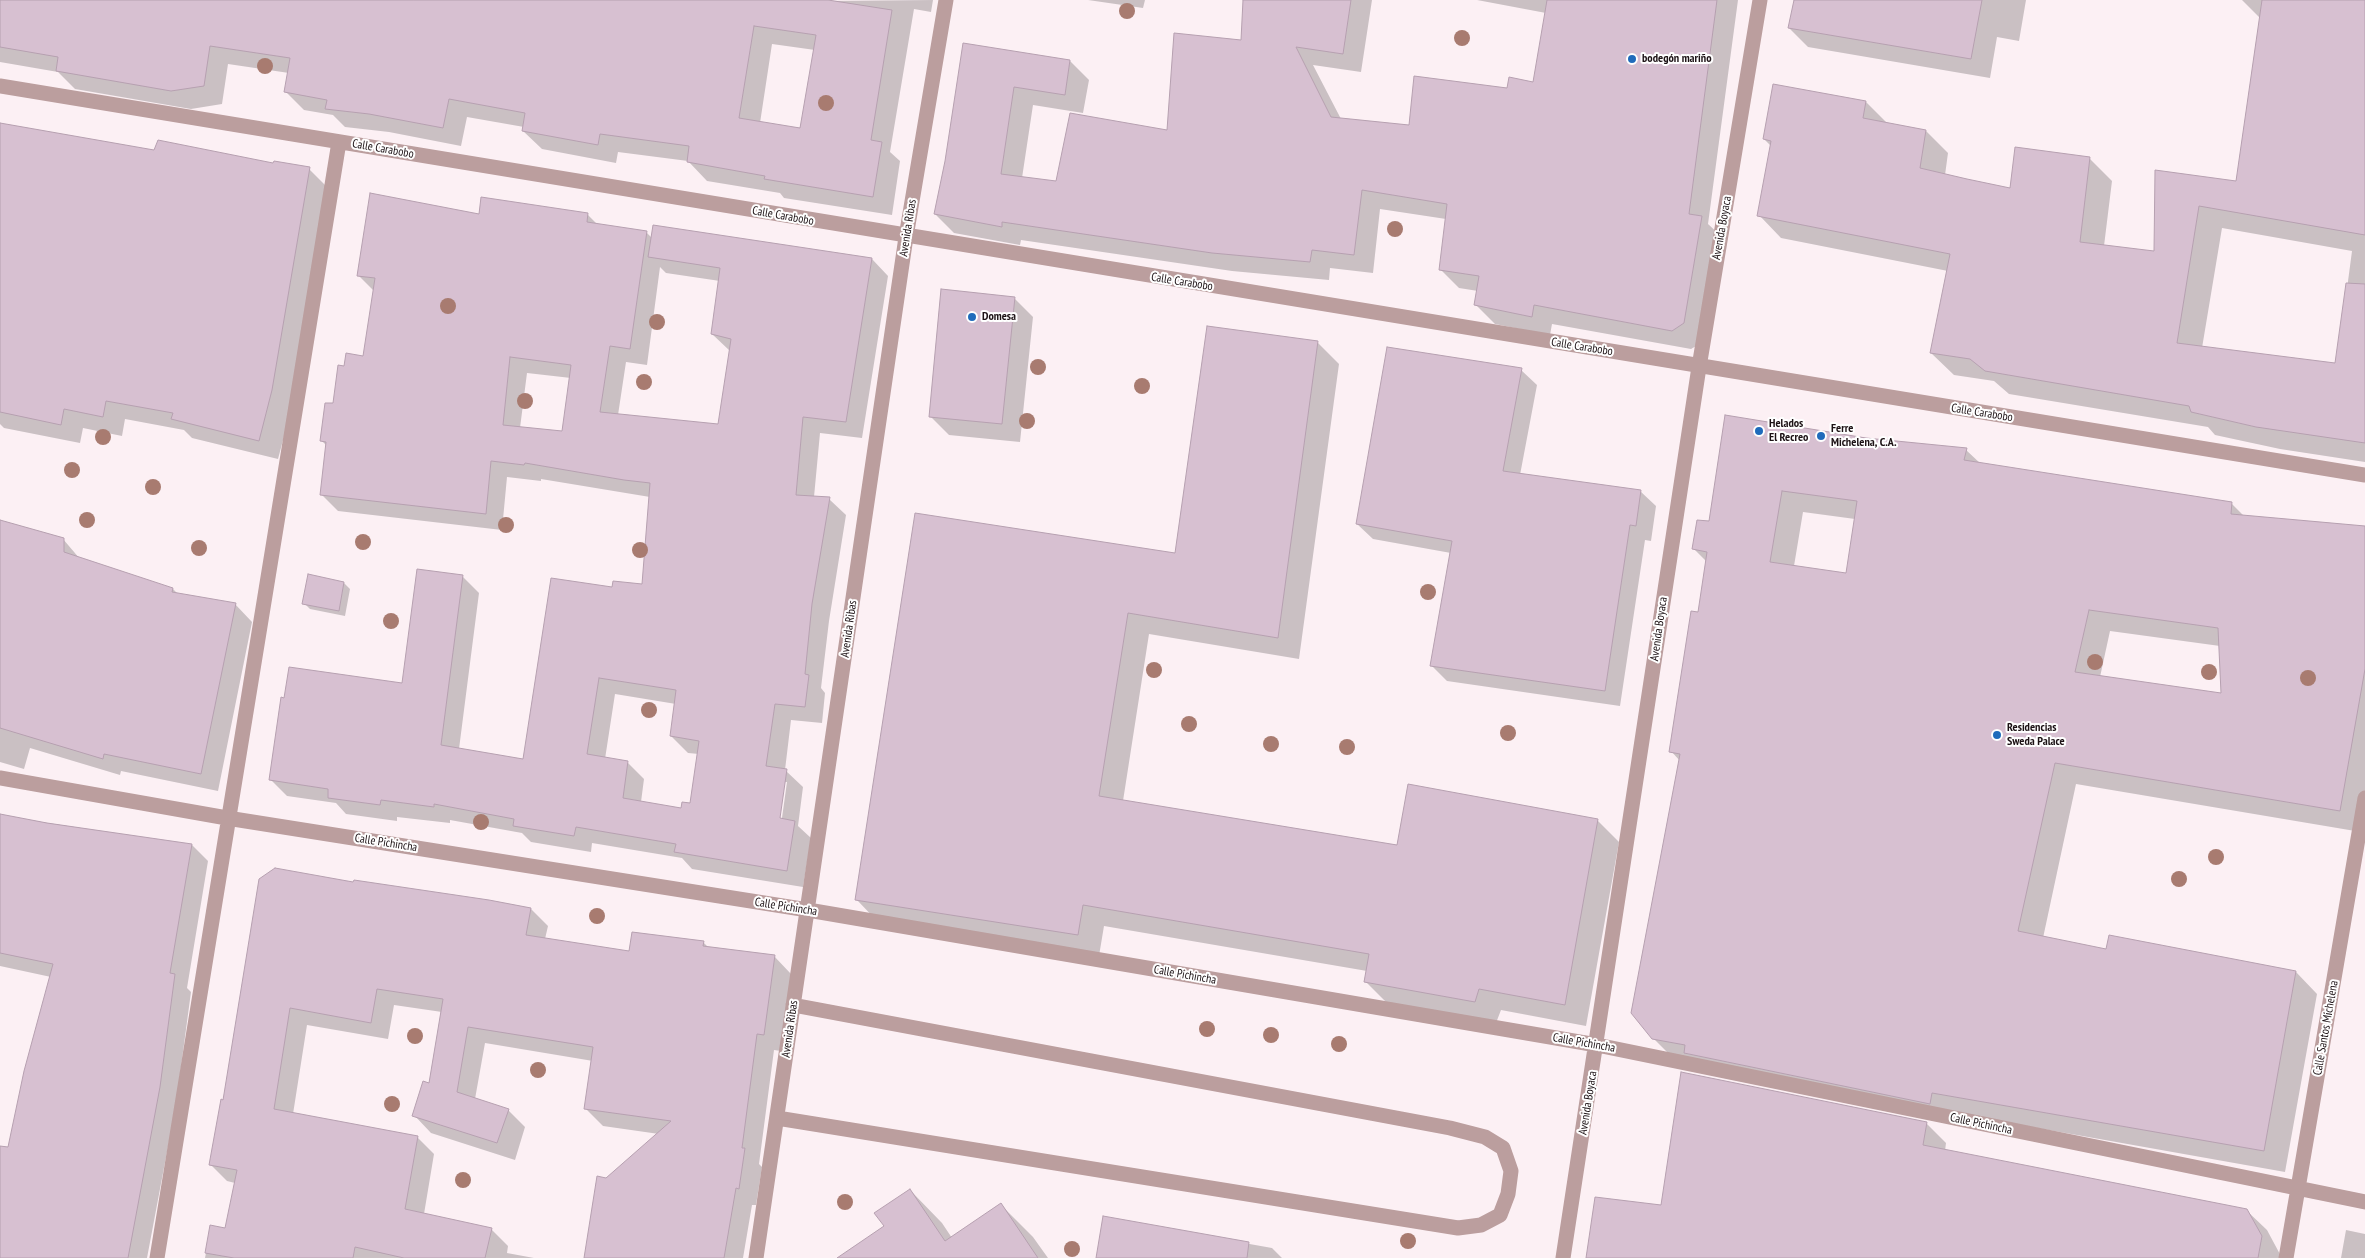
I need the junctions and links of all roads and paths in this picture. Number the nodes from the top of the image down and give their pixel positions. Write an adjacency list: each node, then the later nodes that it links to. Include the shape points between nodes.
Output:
1 (946, 0): 5 (street, Avenida Ribas)
2 (1760, 0): 6 (street, Avenida Boyaca)
3 (0, 86): 4 (street, Calle Carabobo)
4 (339, 142): 5 (street, Calle Carabobo); 10 (street)
5 (906, 237): 6 (street, Calle Carabobo); 11 (street, Avenida Ribas)
6 (1698, 367): 7 (street, Calle Carabobo); 13 (street, Avenida Boyaca)
7 (2365, 475)
8 (0, 778): 10 (street, Calle Pichincha)
9 (2365, 798): 15 (street, Calle Santos Michelena)
10 (227, 818): 11 (street, Calle Pichincha); 17 (street)
11 (808, 910): 12 (street, Avenida Ribas); 13 (street, Calle Pichincha)
12 (793, 1005): 14 (street, Avenida Ribas); 14 (street, via 1485,1137 1503,1148 1511,1171 1508,1194 1500,1215 1481,1225 1458,1228)
13 (1597, 1045): 15 (street, Calle Pichincha); 19 (street, Avenida Boyaca)
14 (777, 1118): 18 (street, Avenida Ribas)
15 (2298, 1189): 16 (street, Calle Pichincha); 20 (street, Calle Santos Michelena)
16 (2365, 1202)
17 (157, 1258)
18 (756, 1258)
19 (1564, 1258)
20 (2286, 1258)

